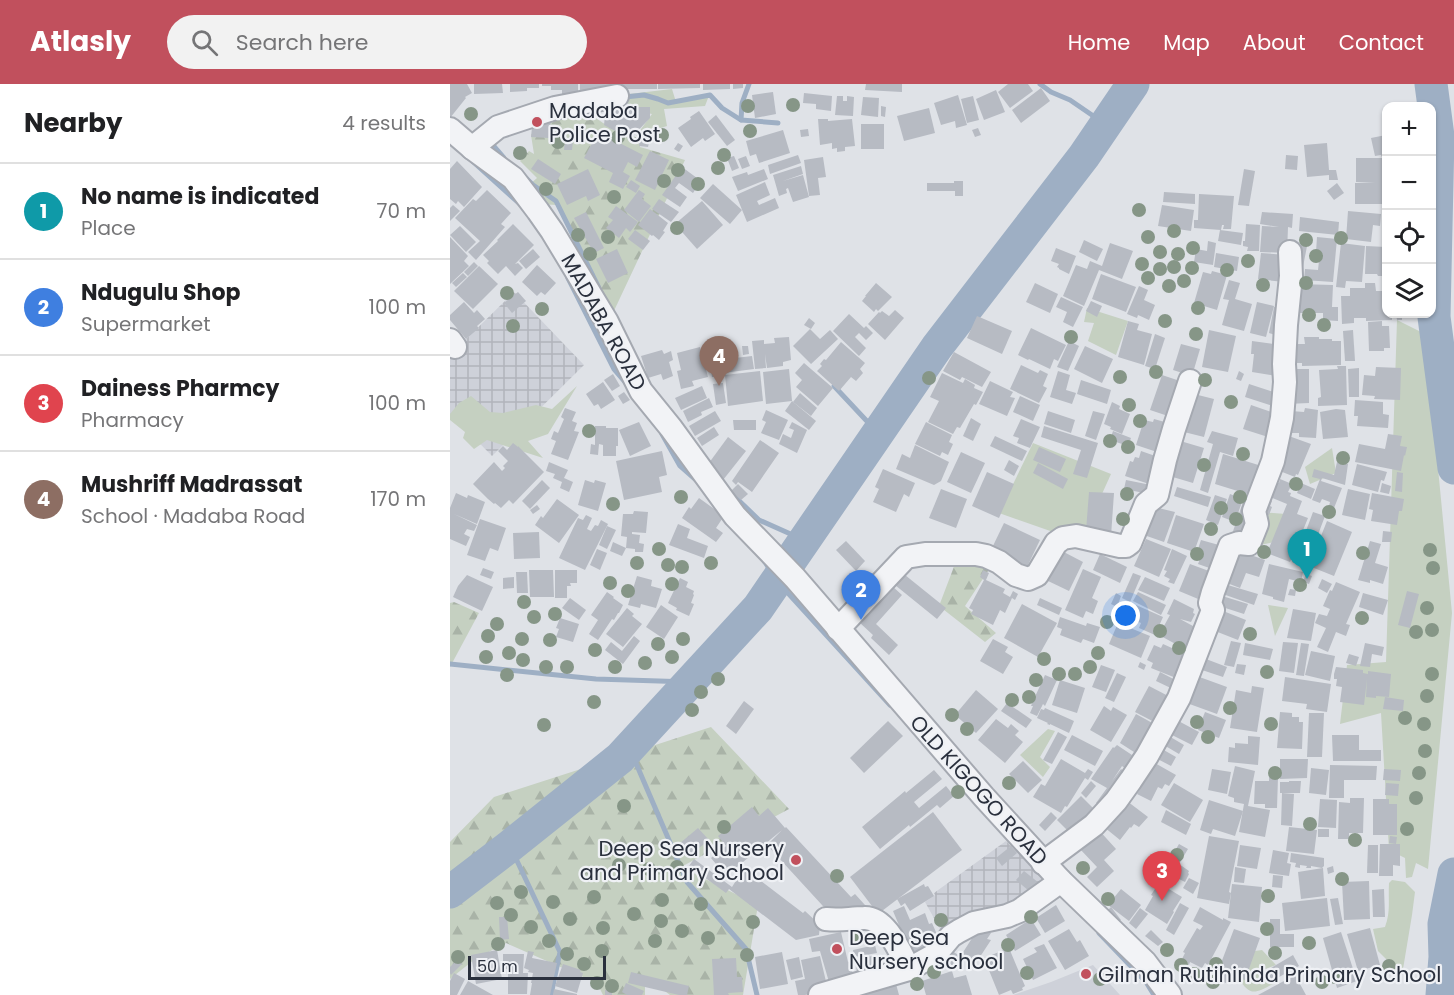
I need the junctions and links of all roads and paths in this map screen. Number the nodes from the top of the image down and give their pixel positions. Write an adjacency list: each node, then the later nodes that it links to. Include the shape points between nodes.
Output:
1 (617, 96): 3 (street, via 555,108 498,127)
2 (450, 129): 3 (street, MADABA ROAD)
3 (472, 148): 6 (street, MADABA ROAD, via 513,178 607,322 641,391 735,516)
4 (1290, 252): 8 (street, via 1282,418 1273,461 1254,511 1257,524 1251,541 1230,546 1213,592 1207,628 1179,698 1136,772 1094,825)
5 (1190, 381): 7 (street, via 1157,495 1146,504 1126,546 1076,536 1063,538 1037,575 1028,579 976,554 906,557)
6 (795, 578): 7 (street, OLD KIGOGO ROAD)
7 (838, 628): 8 (street, OLD KIGOGO ROAD)
8 (1043, 862): 9 (street, OLD KIGOGO ROAD)
9 (1060, 880): 11 (street, via 1019,911 959,931 936,954); 13 (street, OLD KIGOGO ROAD, via 1145,962)
10 (826, 919): 11 (street, via 875,920 886,929)
11 (909, 969): 12 (street)
12 (820, 995)
13 (1170, 995)

